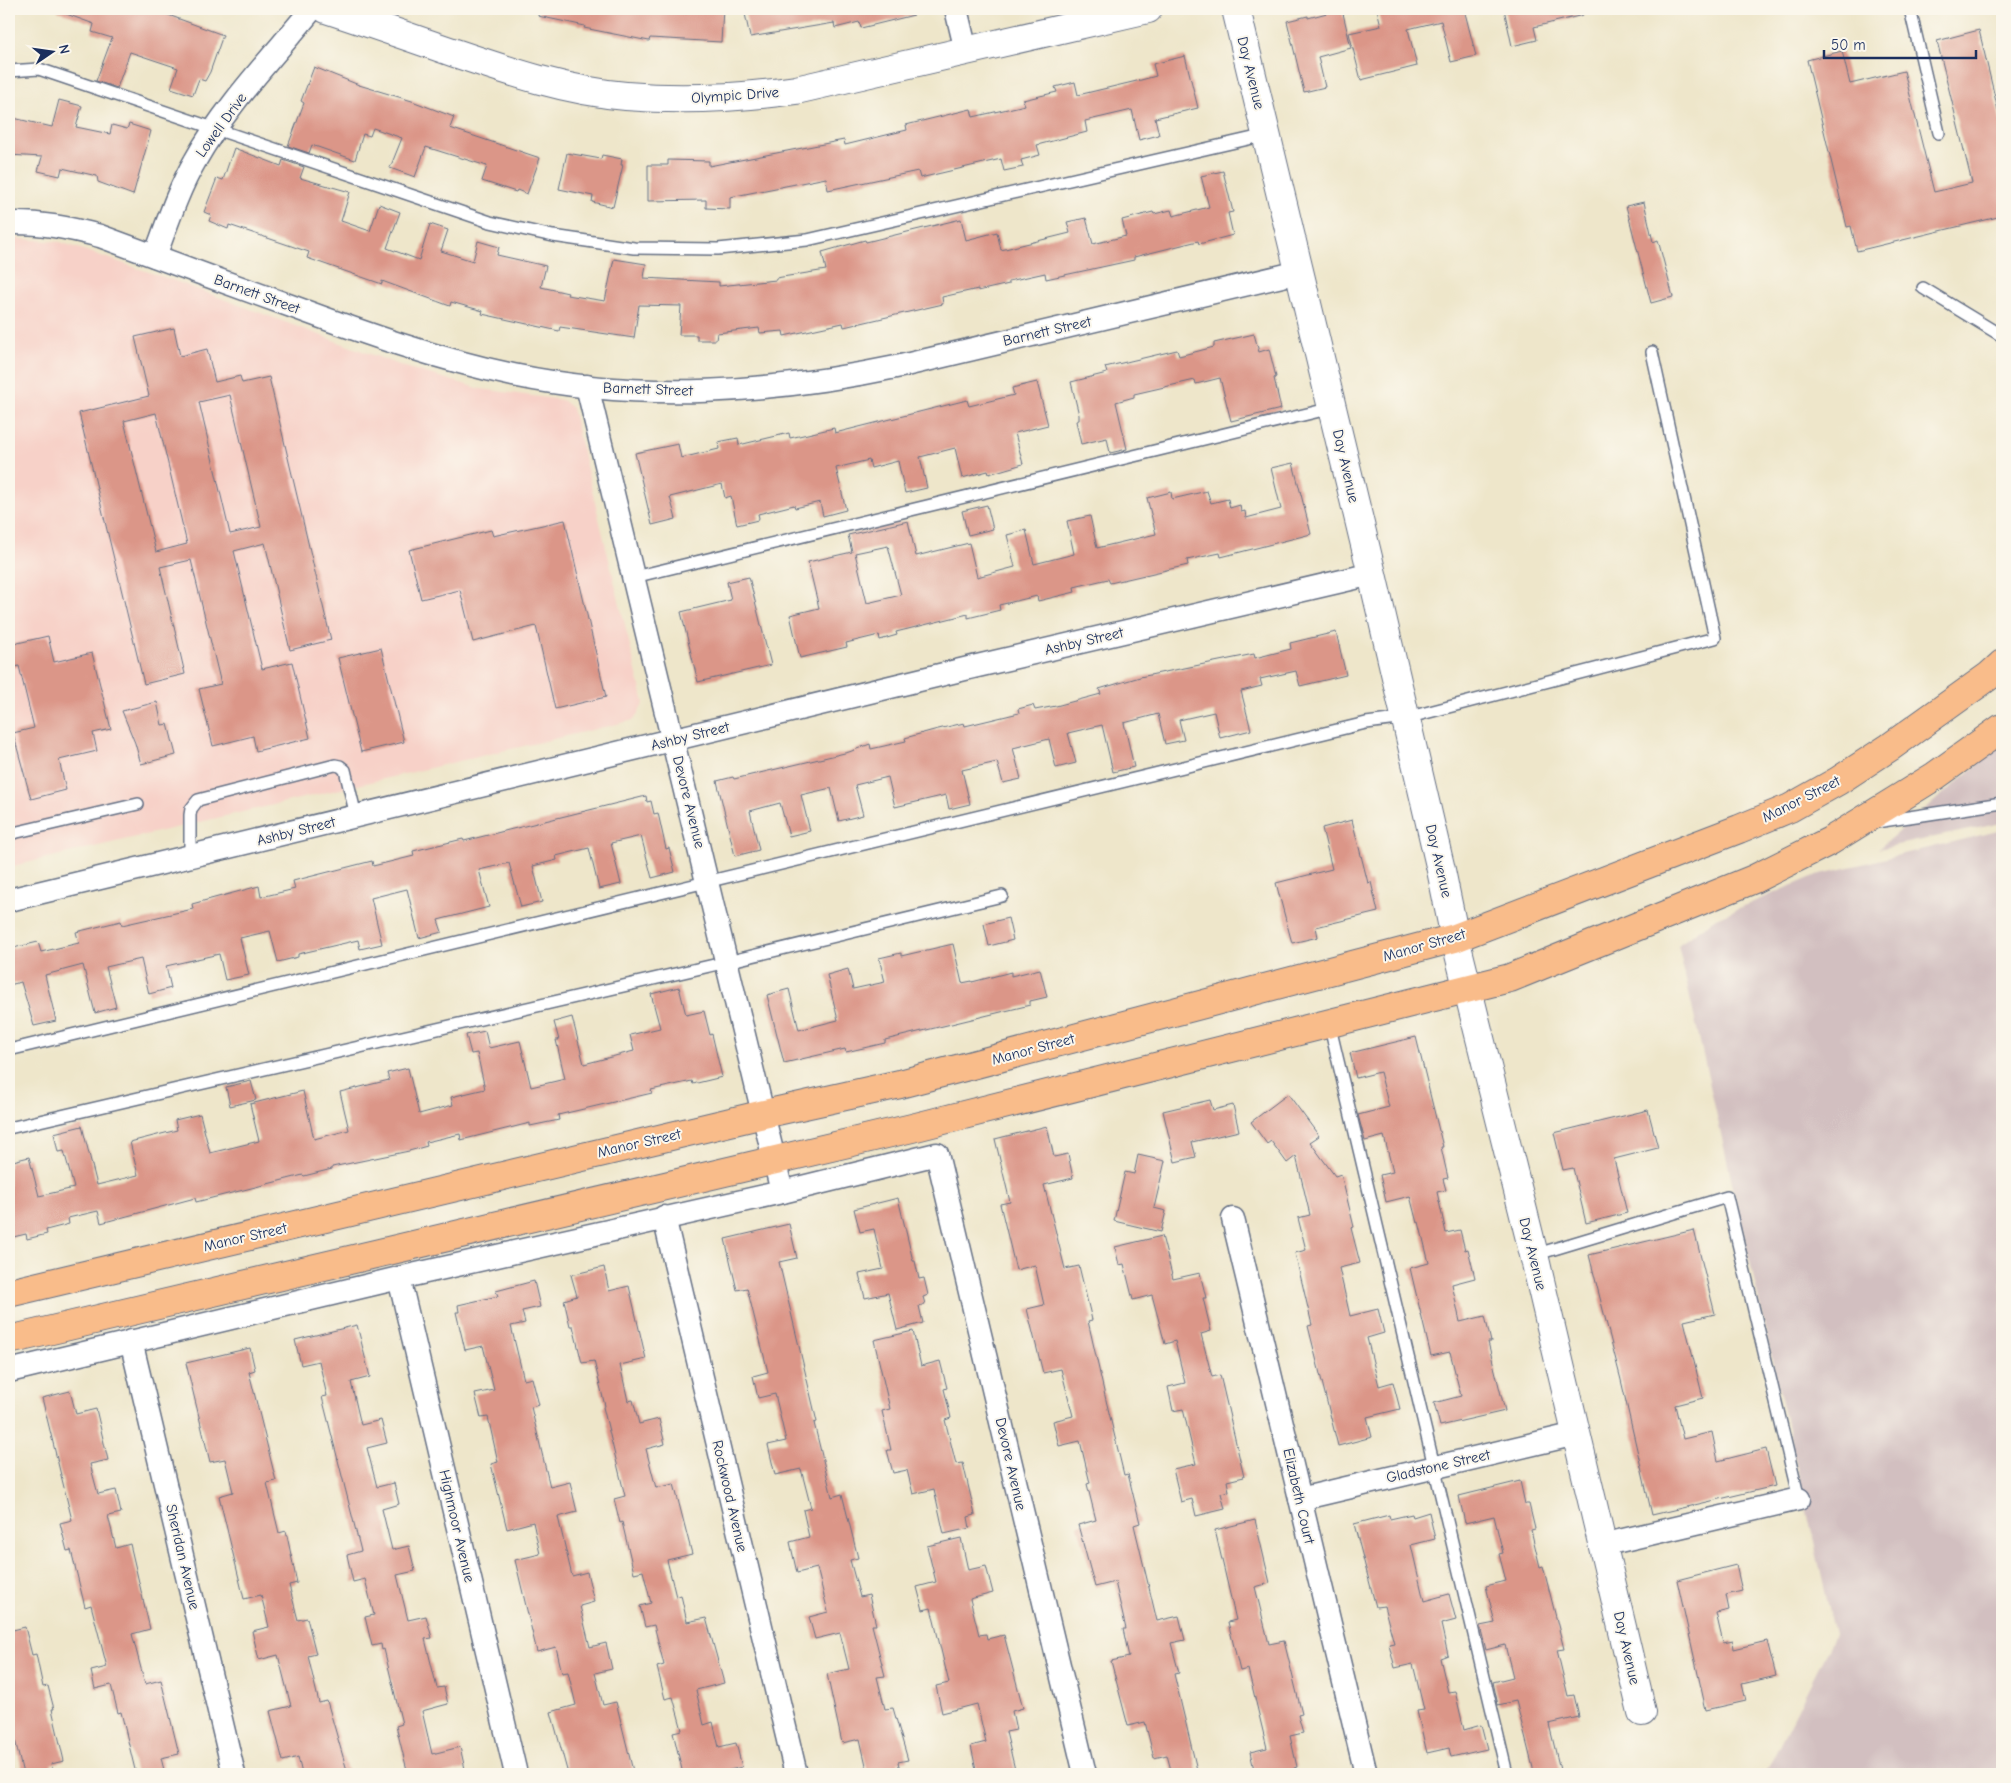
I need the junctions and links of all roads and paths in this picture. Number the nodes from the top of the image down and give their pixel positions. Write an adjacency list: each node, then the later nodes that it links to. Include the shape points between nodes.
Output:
1 (312, 9): 9 (street, Lowell Drive)
2 (326, 9): 7 (street, Olympic Drive, via 520,75 572,88 625,96 689,100 743,97 796,90)
3 (956, 9): 7 (street)
4 (1148, 9): 7 (street, Olympic Drive)
5 (1236, 9): 11 (street, Day Avenue)
6 (1910, 9): 10 (lane)
7 (966, 51)
8 (9, 71): 9 (lane, via 38,69)
9 (214, 130): 11 (lane, via 490,222 553,236 634,248 718,249 807,240); 13 (street, Lowell Drive, via 194,162)
10 (1939, 133)
11 (1266, 135): 14 (street, Day Avenue)
12 (9, 222): 13 (street, Barnett Street, via 62,227 100,236)
13 (155, 256): 18 (street, Barnett Street, via 454,362 515,376)
14 (1299, 272): 18 (street, Barnett Street, via 839,379 713,391); 19 (street, Day Avenue)
15 (1923, 288): 16 (lane)
16 (2002, 336)
17 (1652, 352): 23 (lane, via 1715,638)
18 (587, 386): 21 (street, Devore Avenue)
19 (1332, 408): 20 (street, Day Avenue); 21 (lane)
20 (1372, 574): 23 (street, Day Avenue); 25 (street, Ashby Street)
21 (634, 577): 25 (street, Devore Avenue)
22 (2002, 664): 35 (main road, Manor Street, via 1890,747 1790,808)
23 (1406, 718): 32 (lane, via 1366,723); 35 (street, Day Avenue)
24 (2002, 728): 29 (main road, via 1935,776)
25 (674, 739): 28 (street, Ashby Street); 32 (street, Devore Avenue)
26 (2002, 803): 29 (lane)
27 (138, 804): 30 (lane)
28 (356, 816): 31 (street, Ashby Street); 31 (lane, via 345,770 335,765 198,800 190,815)
29 (1857, 825): 37 (main road, via 1754,879 1510,978)
30 (9, 834)
31 (190, 856): 34 (street, Ashby Street)
32 (708, 882): 36 (street, Devore Avenue); 39 (lane)
33 (1002, 896): 36 (lane)
34 (9, 900)
35 (1455, 938): 37 (street, Day Avenue); 40 (main road, Manor Street, via 900,1084)
36 (728, 962): 40 (street, Devore Avenue); 41 (lane)
37 (1468, 988): 38 (main road); 46 (street, Day Avenue)
38 (1329, 1024): 42 (main road); 53 (lane)
39 (9, 1050)
40 (764, 1114): 42 (street, Devore Avenue); 48 (main road, Manor Street)
41 (9, 1128)
42 (775, 1160): 43 (street, Devore Avenue); 49 (main road)
43 (782, 1192): 44 (street); 61 (street, Devore Avenue, via 937,1154)
44 (664, 1217): 47 (street); 60 (street, Rockwood Avenue)
45 (1233, 1219): 54 (street, Elizabeth Court)
46 (1534, 1255): 52 (street, Day Avenue); 55 (lane, via 1727,1197)
47 (399, 1278): 50 (street); 59 (street, Highmoor Avenue)
48 (9, 1293)
49 (9, 1340)
50 (131, 1341): 51 (street); 58 (street, Sheridan Avenue)
51 (9, 1371)
52 (1576, 1434): 53 (street, Gladstone Street); 56 (street, Day Avenue)
53 (1434, 1467): 54 (street, Gladstone Street); 63 (lane)
54 (1300, 1499): 62 (street, Elizabeth Court)
55 (1799, 1499): 56 (street)
56 (1602, 1545): 57 (street, Day Avenue)
57 (1642, 1712)
58 (234, 1774)
59 (516, 1774)
60 (796, 1774)
61 (1085, 1774)
62 (1366, 1774)
63 (1507, 1774)

